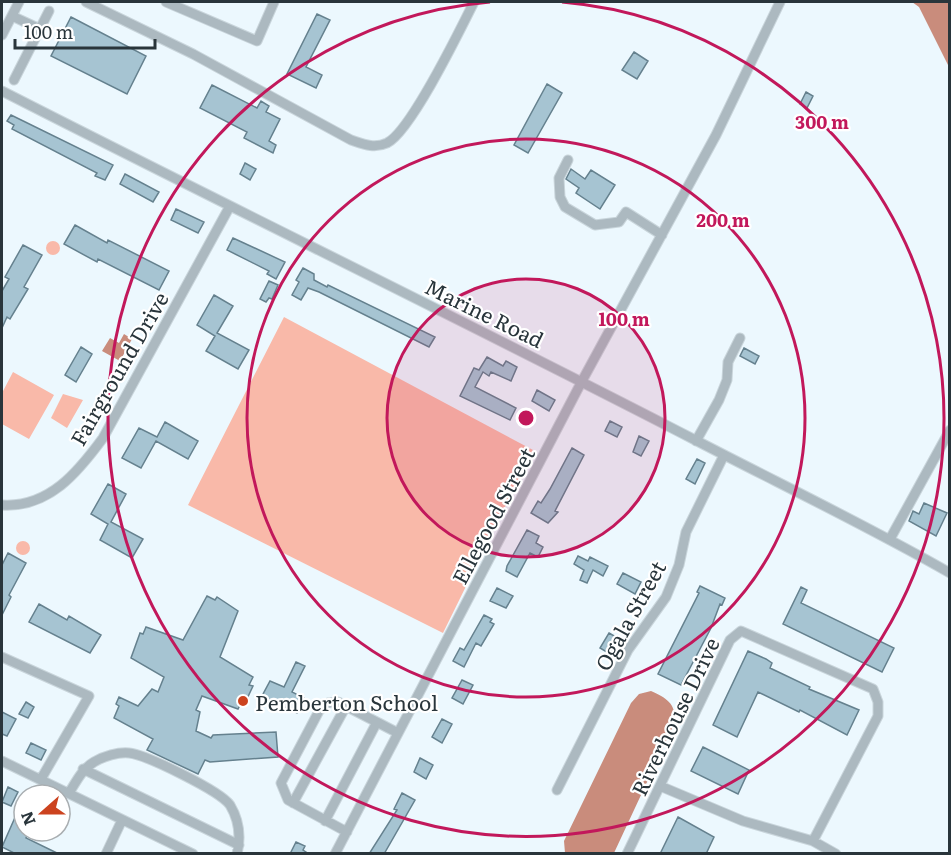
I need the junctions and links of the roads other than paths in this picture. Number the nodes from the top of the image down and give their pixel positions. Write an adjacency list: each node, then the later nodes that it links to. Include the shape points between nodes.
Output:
1 (19, 2): 8 (street)
2 (86, 2): 4 (street, via 193,54 351,140 372,147 396,138)
3 (274, 2): 6 (street, via 257,41)
4 (474, 2)
5 (780, 2): 15 (street, Ellegood Street)
6 (171, 3)
7 (49, 11): 9 (street)
8 (12, 16): 9 (street); 10 (street)
9 (40, 28): 11 (street)
10 (2, 35)
11 (14, 80)
12 (2, 91): 14 (street, Marine Road)
13 (568, 160): 15 (street, via 561,171 559,189 565,207 595,225 619,222 626,212)
14 (230, 206): 17 (street, Marine Road); 21 (street, Fairground Drive, via 103,438 77,474 54,492)
15 (662, 235): 17 (street, Ellegood Street)
16 (740, 338): 19 (street, via 728,362 728,380)
17 (582, 381): 19 (street, Marine Road); 27 (street, Ellegood Street)
18 (950, 430): 22 (street)
19 (696, 441): 20 (street, Marine Road)
20 (724, 455): 22 (street, Marine Road); 34 (street, Ogala Street, via 686,532 679,566 666,597 628,651)
21 (2, 505)
22 (890, 539): 23 (street, Marine Road)
23 (950, 573)
24 (2, 657): 30 (street, via 89,696)
25 (346, 706): 26 (street); 36 (street); 36 (street, via 328,703 319,711 281,783 284,795)
26 (377, 722): 27 (street); 38 (street)
27 (398, 733): 39 (street, Ellegood Street)
28 (2, 761): 30 (street)
29 (83, 769): 33 (street); 41 (street); 41 (street, via 113,754 130,753 220,794 234,814 239,830)
30 (41, 779): 31 (street)
31 (48, 783)
32 (660, 786): 40 (street, via 743,821); 40 (street, Riverhouse Drive, via 730,640 741,631 873,689 878,702 878,716); 45 (street, Riverhouse Drive)
33 (72, 789)
34 (557, 790)
35 (72, 795): 37 (street)
36 (293, 803): 38 (street)
37 (122, 820): 42 (street); 43 (street)
38 (326, 821): 39 (street)
39 (347, 832): 44 (street, Ellegood Street)
40 (813, 842): 46 (street)
41 (238, 849)
42 (106, 854)
43 (193, 854)
44 (336, 854)
45 (627, 854)
46 (836, 854)

